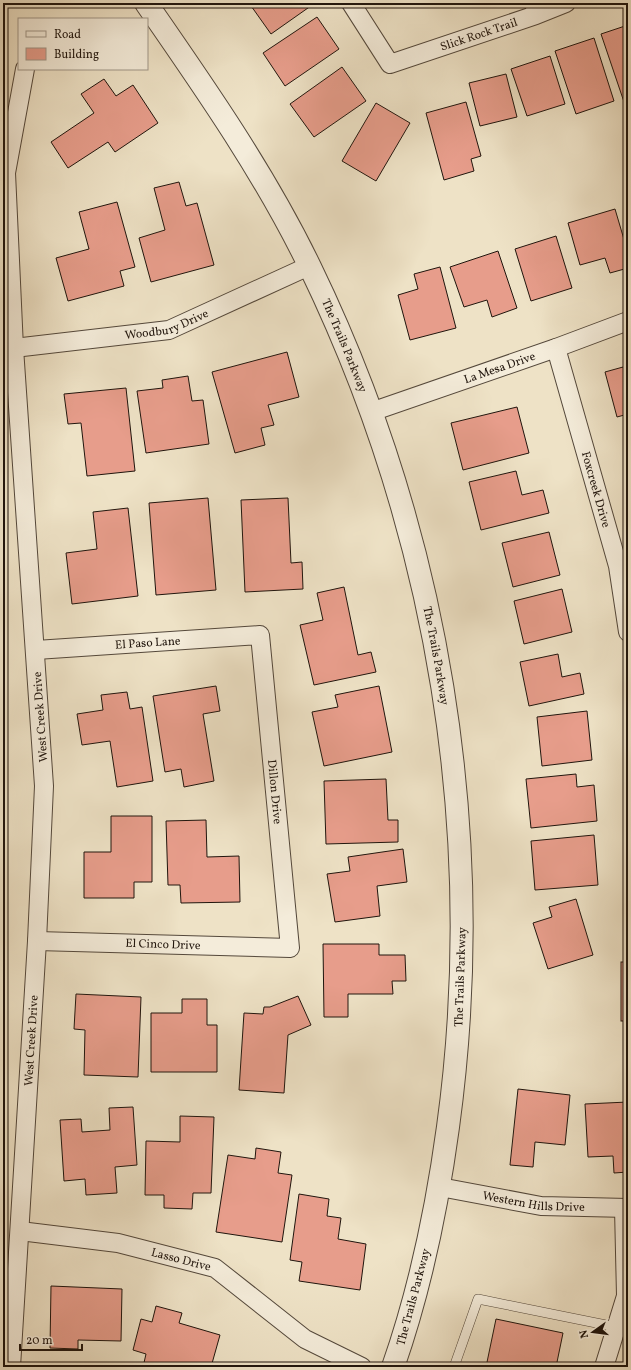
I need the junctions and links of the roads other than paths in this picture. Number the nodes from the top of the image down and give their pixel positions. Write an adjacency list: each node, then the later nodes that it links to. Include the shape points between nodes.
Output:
1 (146, 3): 6 (street, The Trails Parkway, via 235,134)
2 (351, 3): 4 (street, Slick Rock Trail, via 390,64)
3 (566, 3): 4 (street, Slick Rock Trail)
4 (532, 9)
5 (25, 70): 8 (street, West Creek Drive, via 6,173)
6 (309, 266): 8 (street, Woodbury Drive, via 170,330); 10 (street, The Trails Parkway)
7 (628, 321): 9 (street, La Mesa Drive)
8 (14, 348): 13 (street, West Creek Drive)
9 (556, 348): 10 (street, La Mesa Drive); 11 (street, Foxcreek Drive, via 618,566)
10 (371, 412): 16 (street, The Trails Parkway, via 423,584 452,743 459,816 463,972 456,1075)
11 (628, 632)
12 (260, 635): 13 (street, El Paso Lane); 15 (street, Dillon Drive)
13 (36, 650): 14 (street, West Creek Drive, via 44,786)
14 (37, 941): 15 (street, El Cinco Drive); 18 (street, West Creek Drive)
15 (290, 948)
16 (440, 1187): 17 (street, Western Hills Drive, via 541,1206); 22 (street, The Trails Parkway, via 422,1269)
17 (626, 1208): 19 (street, via 626,1296)
18 (20, 1231): 20 (street, West Creek Drive); 21 (street, Lasso Drive, via 118,1243 215,1268 305,1339)
19 (616, 1327): 23 (lane, via 478,1299); 24 (street)
20 (11, 1367)
21 (362, 1367)
22 (393, 1367)
23 (454, 1367)
24 (604, 1367)

